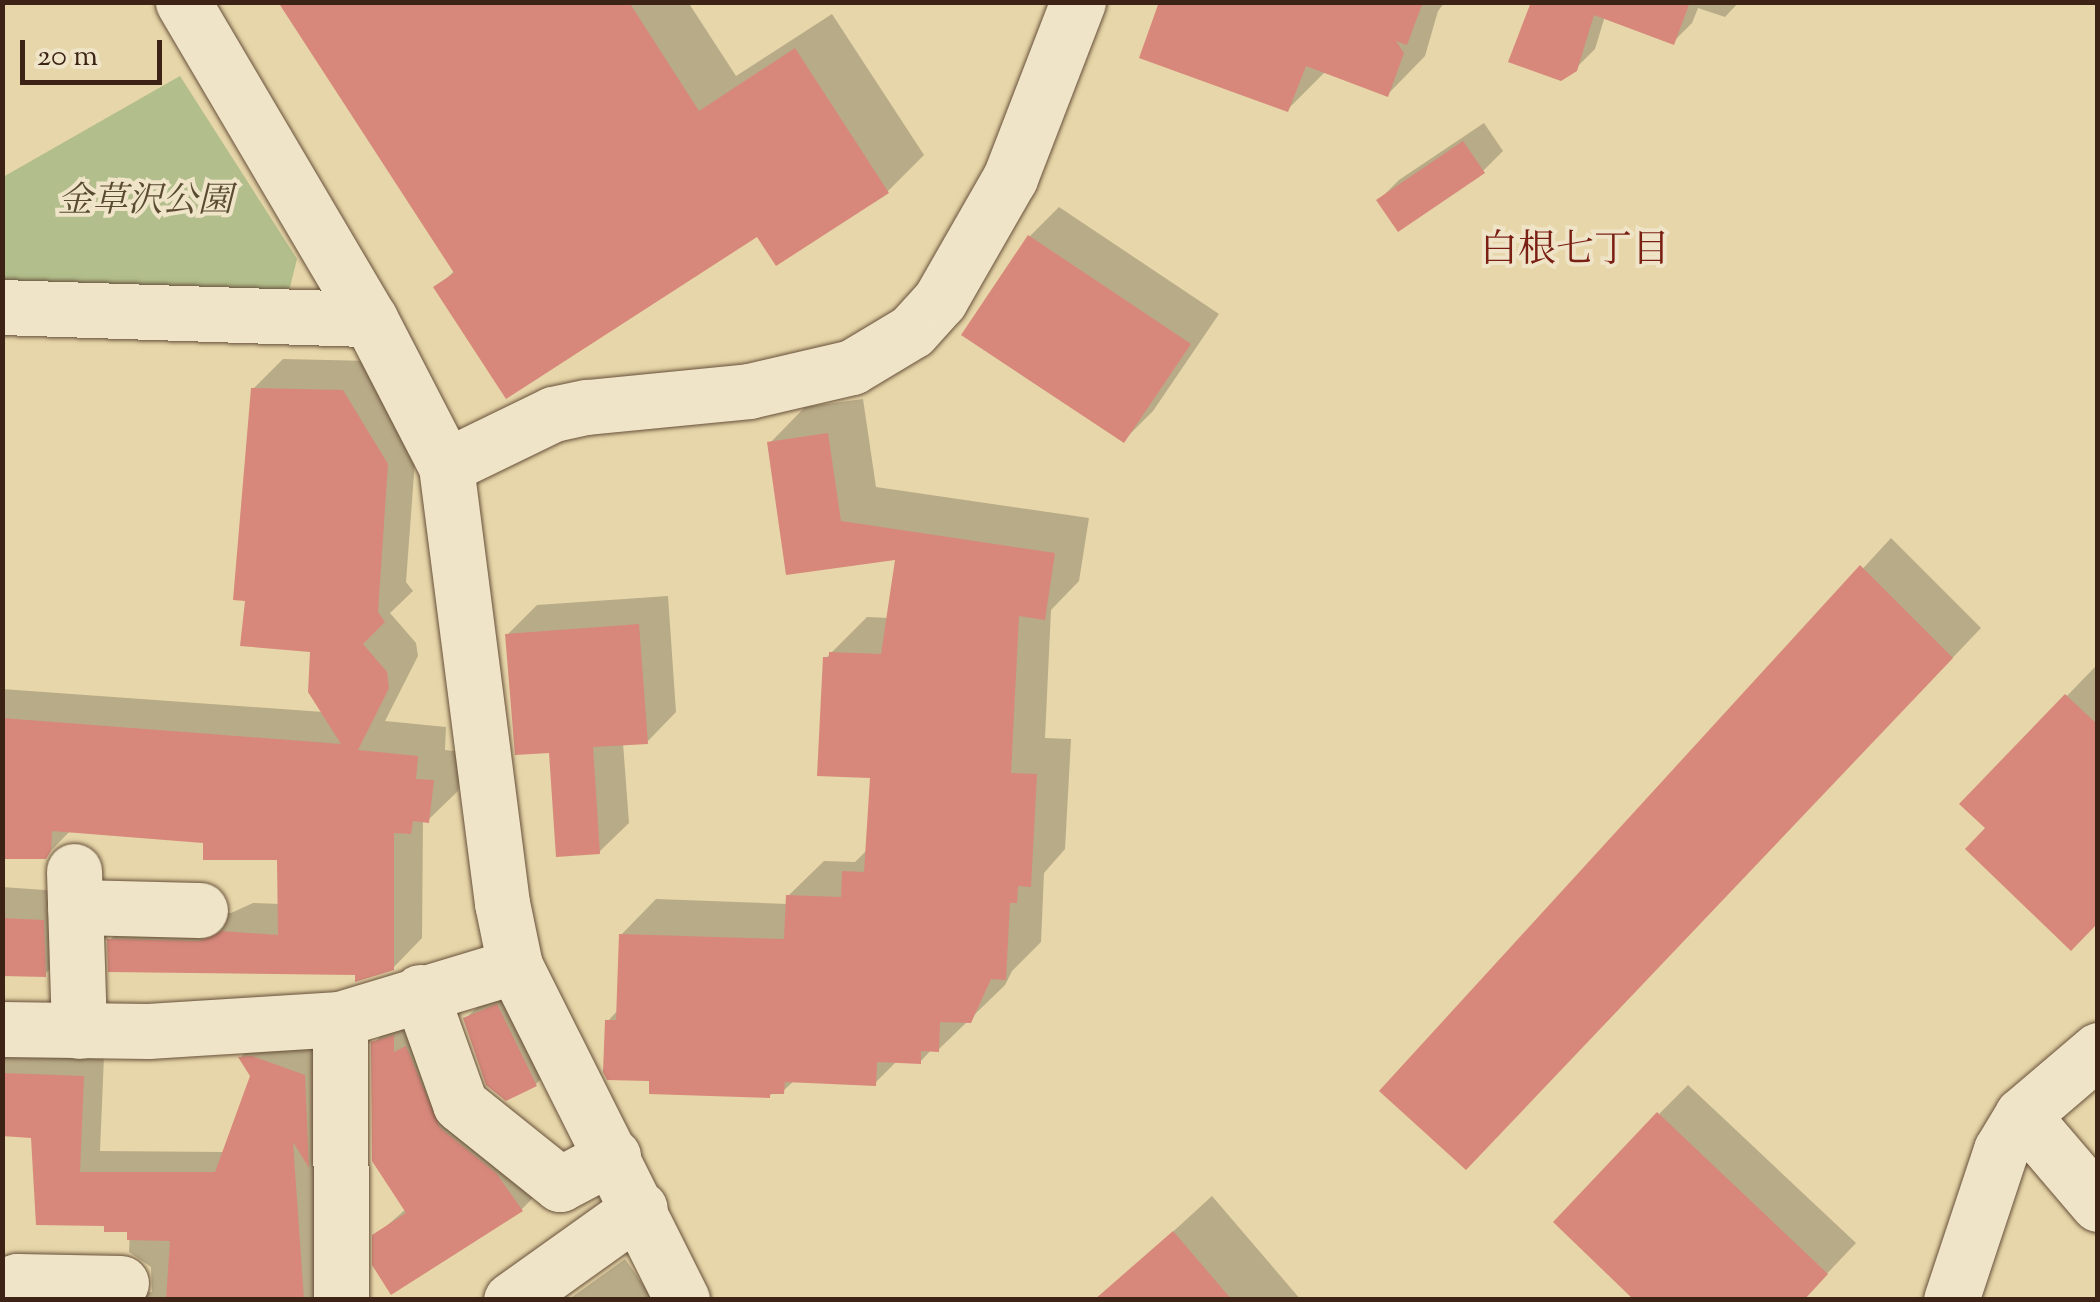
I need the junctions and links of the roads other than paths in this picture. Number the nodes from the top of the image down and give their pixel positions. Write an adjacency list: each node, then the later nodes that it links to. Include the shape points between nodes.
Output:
1 (183, 2): 4 (street)
2 (1078, 2): 5 (street, via 1010,178 940,300 912,331 852,366 749,391 553,414)
3 (2, 307): 4 (street)
4 (370, 319): 5 (street)
5 (446, 466): 7 (street, via 502,903)
6 (200, 910): 11 (street, via 74,889)
7 (516, 966): 8 (street); 14 (street)
8 (420, 992): 9 (street); 14 (street, via 460,1104 560,1184)
9 (340, 1020): 11 (street); 19 (street)
10 (2, 1029): 11 (street)
11 (79, 1030)
12 (2098, 1050): 13 (street)
13 (2022, 1115): 15 (street); 22 (street, via 2001,1150)
14 (613, 1156): 16 (street)
15 (2098, 1204)
16 (640, 1208): 20 (street); 21 (street)
17 (121, 1284): 18 (street)
18 (2, 1286)
19 (341, 1300)
20 (511, 1300)
21 (682, 1300)
22 (1951, 1300)

